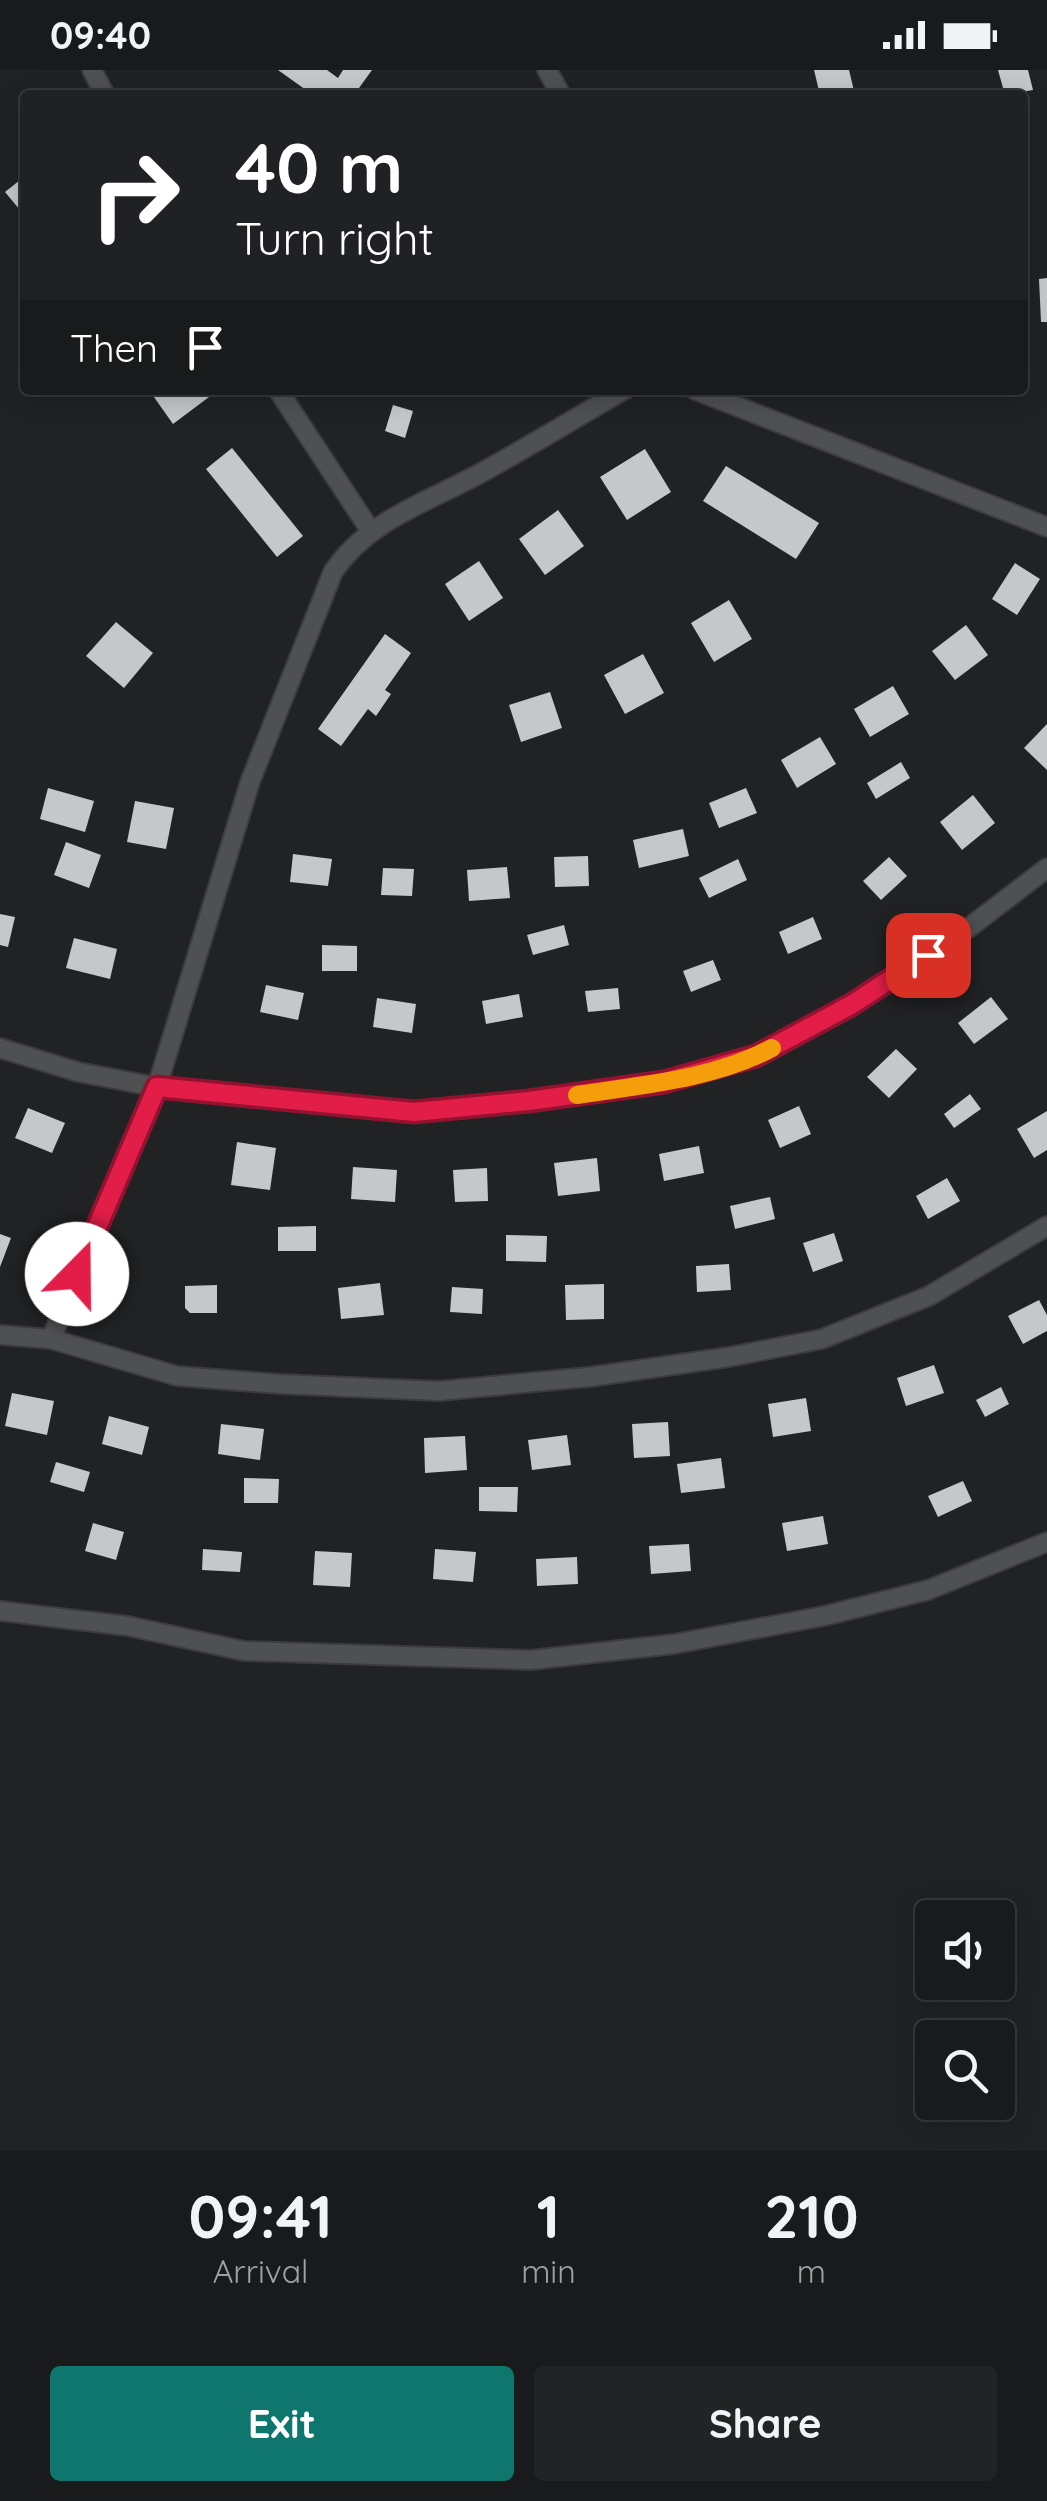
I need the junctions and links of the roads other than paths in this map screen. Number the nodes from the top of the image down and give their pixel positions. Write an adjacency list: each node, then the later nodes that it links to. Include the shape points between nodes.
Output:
1 (281, 395): 5 (lane)
2 (615, 395): 5 (lane)
3 (708, 395): 4 (lane)
4 (1047, 527)
5 (370, 530): 8 (lane, via 345,553 323,592 250,782)
6 (1047, 868): 8 (lane, via 851,1005 756,1056 664,1082 414,1112)
7 (0, 1048): 8 (lane)
8 (157, 1087): 11 (lane)
9 (1047, 1226): 11 (lane, via 929,1296 822,1339 589,1377 439,1391 280,1384 177,1376)
10 (0, 1335): 11 (lane)
11 (51, 1339)
12 (1047, 1542): 13 (lane, via 928,1590 824,1616 674,1644 531,1660 244,1651 128,1626)
13 (0, 1612)

